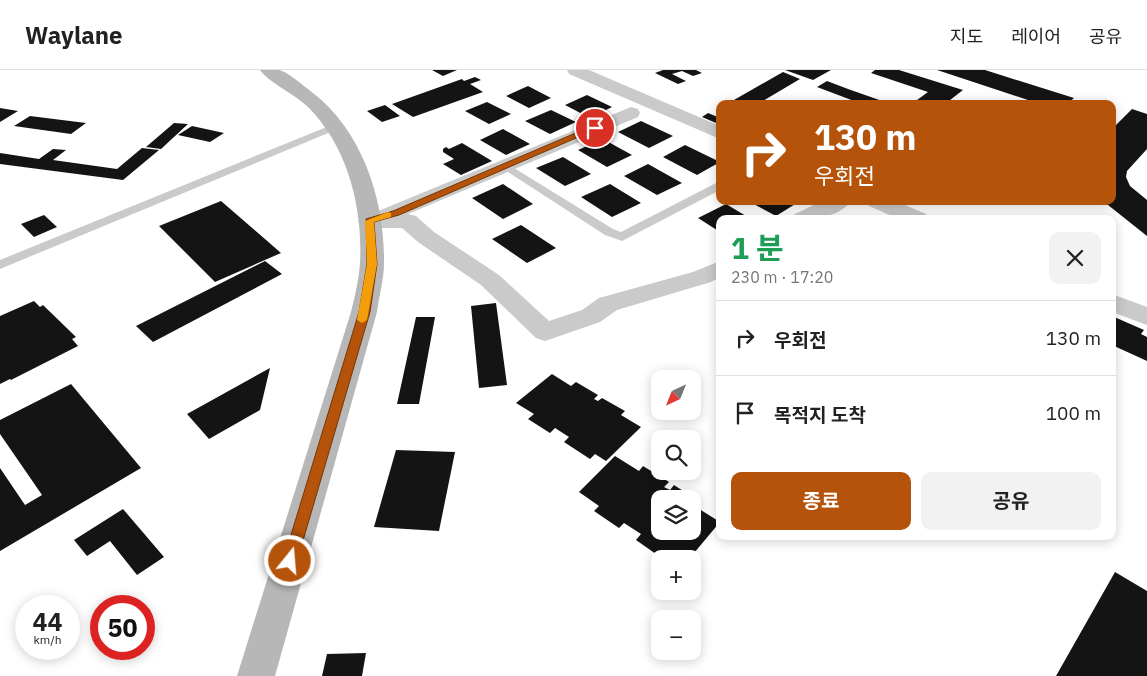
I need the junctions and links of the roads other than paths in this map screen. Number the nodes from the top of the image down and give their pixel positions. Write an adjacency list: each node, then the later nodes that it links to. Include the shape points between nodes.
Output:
1 (268, 70): 4 (main road, via 316,104)
2 (575, 70): 5 (street)
3 (630, 113): 6 (street)
4 (334, 127): 12 (main road, via 349,150 361,180 368,202); 13 (lane)
5 (716, 131)
6 (506, 166): 7 (lane, via 609,232 622,237); 12 (street, via 396,213)
7 (716, 187)
8 (832, 205): 10 (street)
9 (886, 205): 11 (street)
10 (811, 215)
11 (909, 215)
12 (369, 221): 14 (street, via 408,221 490,280 545,332 591,316 608,304); 17 (main road, via 372,264 364,312)
13 (0, 265)
14 (716, 270)
15 (1116, 304): 16 (street)
16 (1147, 317)
17 (256, 676)

